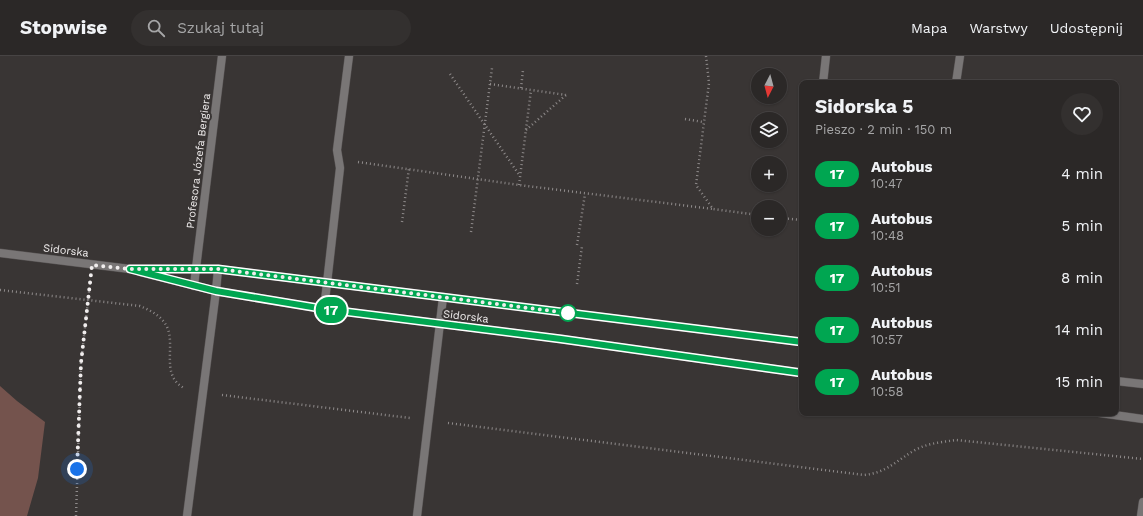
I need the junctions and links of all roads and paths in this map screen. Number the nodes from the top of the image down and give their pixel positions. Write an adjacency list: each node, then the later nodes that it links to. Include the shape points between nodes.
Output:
1 (222, 56): 34 (street, Profesora Józefa Bergiera)
2 (349, 56): 18 (street, via 336,150)
3 (706, 56): 15 (path, via 709,83)
4 (826, 56): 9 (street)
5 (960, 56): 10 (street)
6 (492, 68): 11 (path)
7 (523, 70): 12 (path)
8 (450, 74): 16 (path)
9 (823, 80)
10 (956, 80)
11 (490, 84): 12 (path); 16 (path)
12 (521, 88): 13 (path)
13 (531, 90): 17 (path); 17 (path, via 566,95)
14 (685, 119): 15 (path)
15 (703, 122): 24 (path, via 696,185)
16 (485, 125): 20 (path); 21 (path)
17 (526, 130): 20 (path)
18 (340, 168): 19 (path, via 352,161); 37 (street)
19 (409, 168): 21 (path); 28 (path)
20 (520, 176): 22 (path)
21 (478, 179): 22 (path); 29 (path)
22 (519, 186): 23 (path)
23 (585, 194): 24 (path); 30 (path)
24 (713, 209): 25 (path)
25 (751, 214)
26 (787, 219): 27 (path)
27 (799, 220)
28 (402, 222)
29 (471, 232)
30 (577, 245)
31 (582, 246): 38 (path)
32 (0, 253): 33 (street, Sidorska)
33 (92, 265): 35 (street, Sidorska); 43 (path)
34 (196, 268): 35 (street, Sidorska); 36 (street, Sidorska); 39 (street, Profesora Józefa Bergiera)
35 (130, 269): 39 (street, Sidorska)
36 (218, 269): 37 (street, Sidorska); 41 (street)
37 (327, 283): 42 (street, Sidorska); 44 (street)
38 (577, 284)
39 (194, 286): 41 (street, Sidorska)
40 (0, 290): 43 (path)
41 (216, 291): 44 (street, Sidorska); 58 (street)
42 (443, 297): 45 (street); 46 (street, Sidorska)
43 (89, 301): 50 (path, via 140,306 153,312 164,322 169,335 170,368 174,379); 57 (path, via 81,363)
44 (324, 309): 45 (street, Sidorska)
45 (440, 323): 47 (street, Sidorska); 54 (street)
46 (799, 342)
47 (799, 373)
48 (1119, 381): 49 (street)
49 (1143, 384)
50 (190, 390)
51 (217, 394): 54 (path)
52 (1119, 416): 53 (street)
53 (1143, 419)
54 (429, 420): 55 (path, via 864,475 878,474 917,448 956,440); 59 (street)
55 (1143, 459)
56 (1143, 502): 60 (street)
57 (76, 516)
58 (187, 516)
59 (417, 516)
60 (1141, 516)

